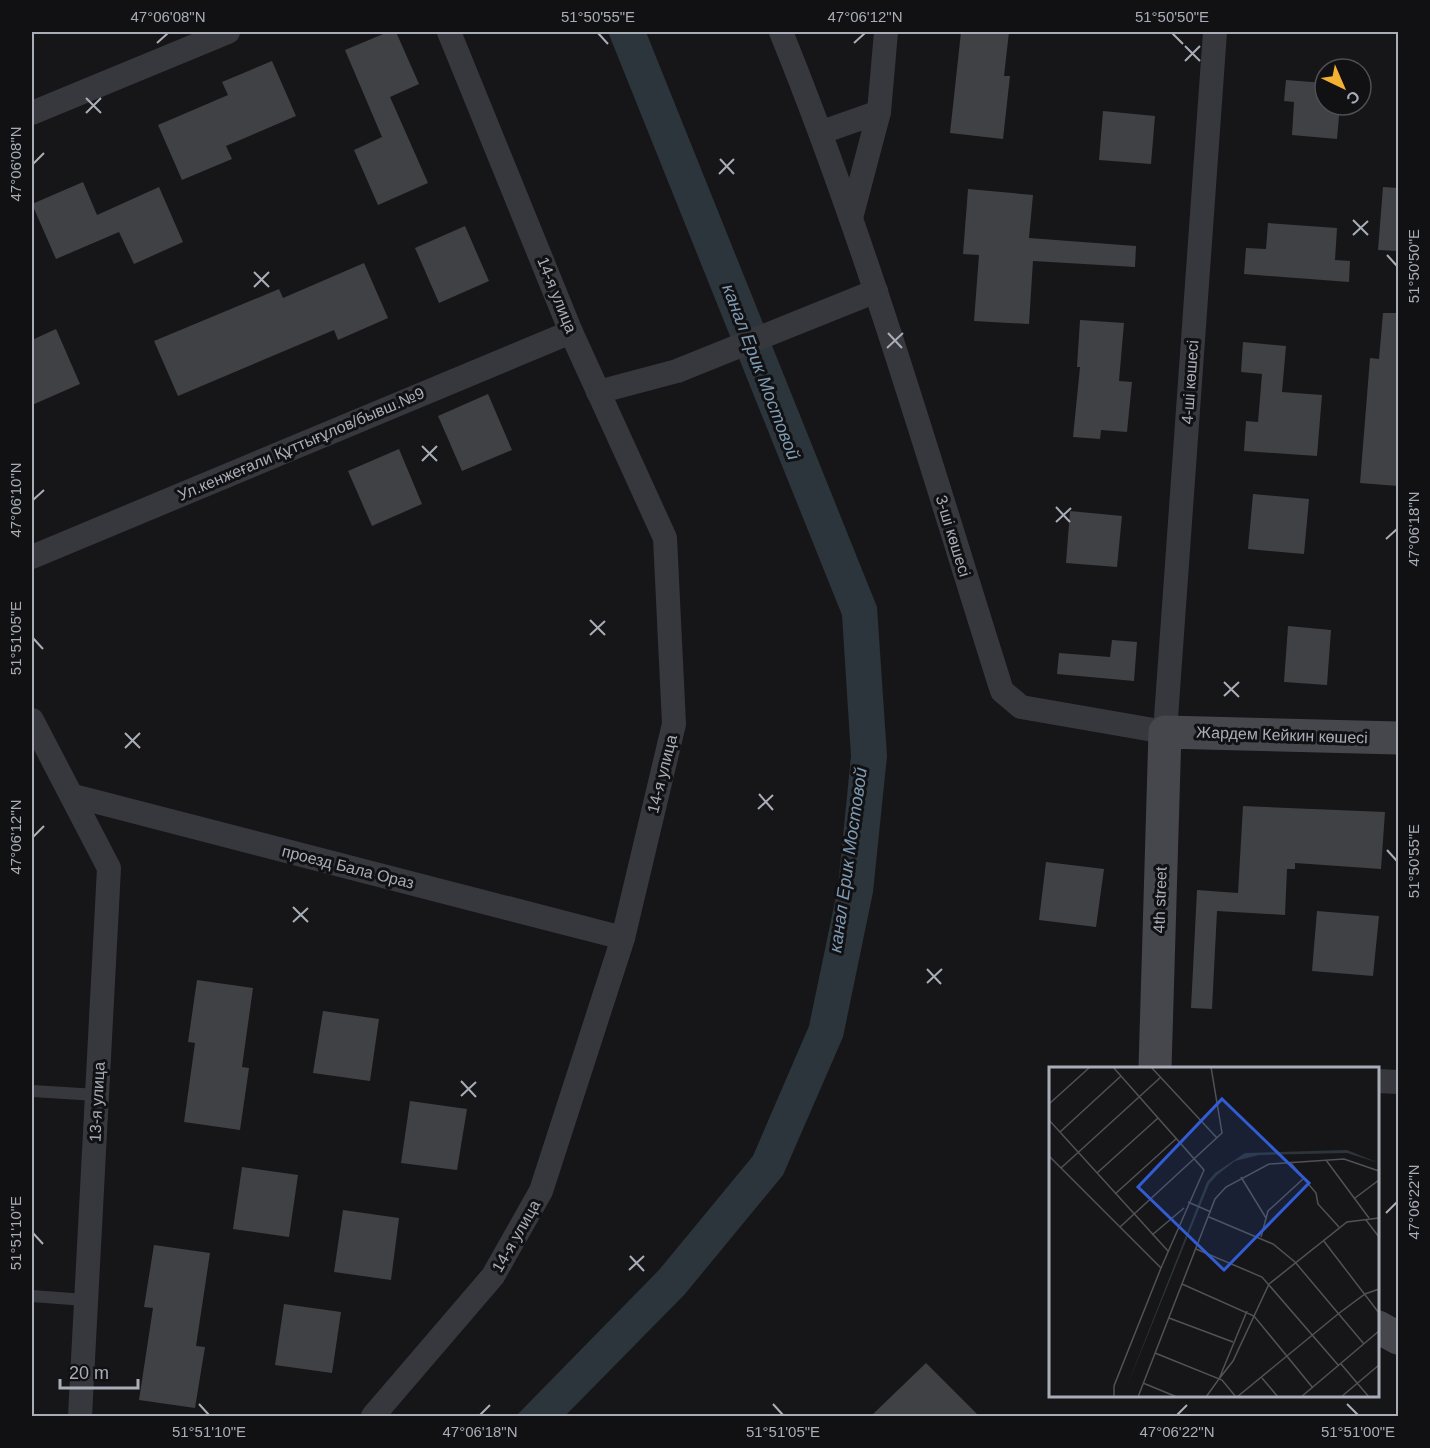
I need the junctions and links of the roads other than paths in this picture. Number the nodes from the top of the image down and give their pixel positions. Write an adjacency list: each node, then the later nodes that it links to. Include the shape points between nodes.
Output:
1 (228, 32): 7 (street)
2 (449, 32): 11 (street, 14-я улица)
3 (781, 32): 8 (street, 3-ші көшесі)
4 (886, 32): 6 (street)
5 (1215, 32): 15 (street, 4-ші көшесі)
6 (879, 112): 8 (street); 9 (street)
7 (32, 113)
8 (822, 132): 9 (street, 3-ші көшесі)
9 (851, 218): 10 (street, 3-ші көшесі)
10 (876, 291): 12 (street, via 677,371); 15 (street, 3-ші көшесі, via 1002,691 1021,707)
11 (572, 332): 12 (street, 14-я улица); 13 (street, Ул.кенжеғали Құттығұлов/бывш.№9)
12 (597, 392): 18 (street, 14-я улица, via 665,538 674,724)
13 (32, 557)
14 (32, 720): 17 (street, 13-я улица)
15 (1165, 732): 16 (street, Жардем Кейкин көшесі); 19 (street, 4th street)
16 (1398, 738)
17 (74, 796): 18 (street, проезд Бала Ораз); 23 (street, 13-я улица, via 109,868)
18 (623, 938): 29 (street, 14-я улица, via 541,1191 493,1276)
19 (1160, 1067)
20 (1379, 1081): 21 (street)
21 (1398, 1082)
22 (32, 1091): 23 (lane)
23 (97, 1095): 25 (street, 13-я улица)
24 (32, 1296): 25 (lane)
25 (85, 1300): 28 (street, 13-я улица)
26 (1379, 1328): 27 (street)
27 (1398, 1338)
28 (80, 1416)
29 (373, 1416)

